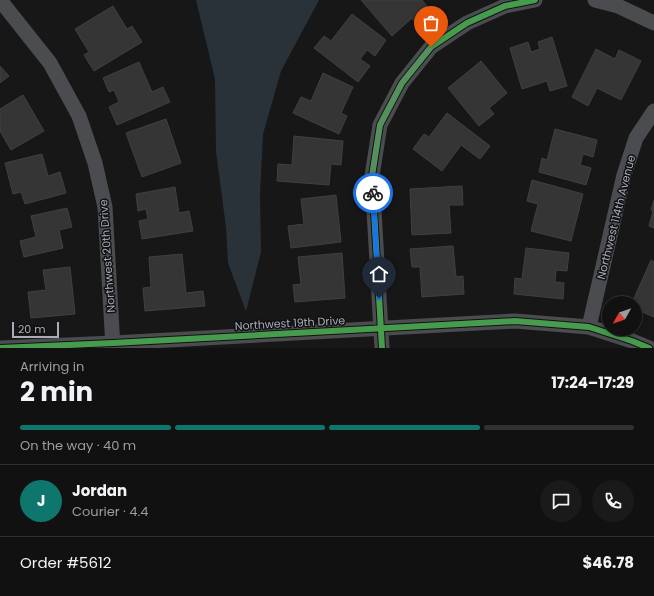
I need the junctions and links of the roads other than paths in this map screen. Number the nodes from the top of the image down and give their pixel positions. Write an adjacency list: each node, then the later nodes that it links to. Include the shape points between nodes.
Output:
1 (0, 0): 8 (street, Northwest 20th Drive, via 50,62 79,116 95,162 105,207)
2 (535, 0): 7 (street, via 505,6 467,23 431,47 402,82 380,125 372,176)
3 (595, 0): 4 (street, via 618,6)
4 (654, 23)
5 (654, 111): 6 (street, Northwest 114th Avenue, via 636,138 624,175)
6 (589, 327): 7 (street, Northwest 19th Drive, via 515,321); 11 (street, Northwest 19th Drive)
7 (381, 328): 8 (street, Northwest 19th Drive); 10 (street)
8 (113, 346): 9 (street, Northwest 19th Drive)
9 (0, 348)
10 (382, 348)
11 (649, 348)

